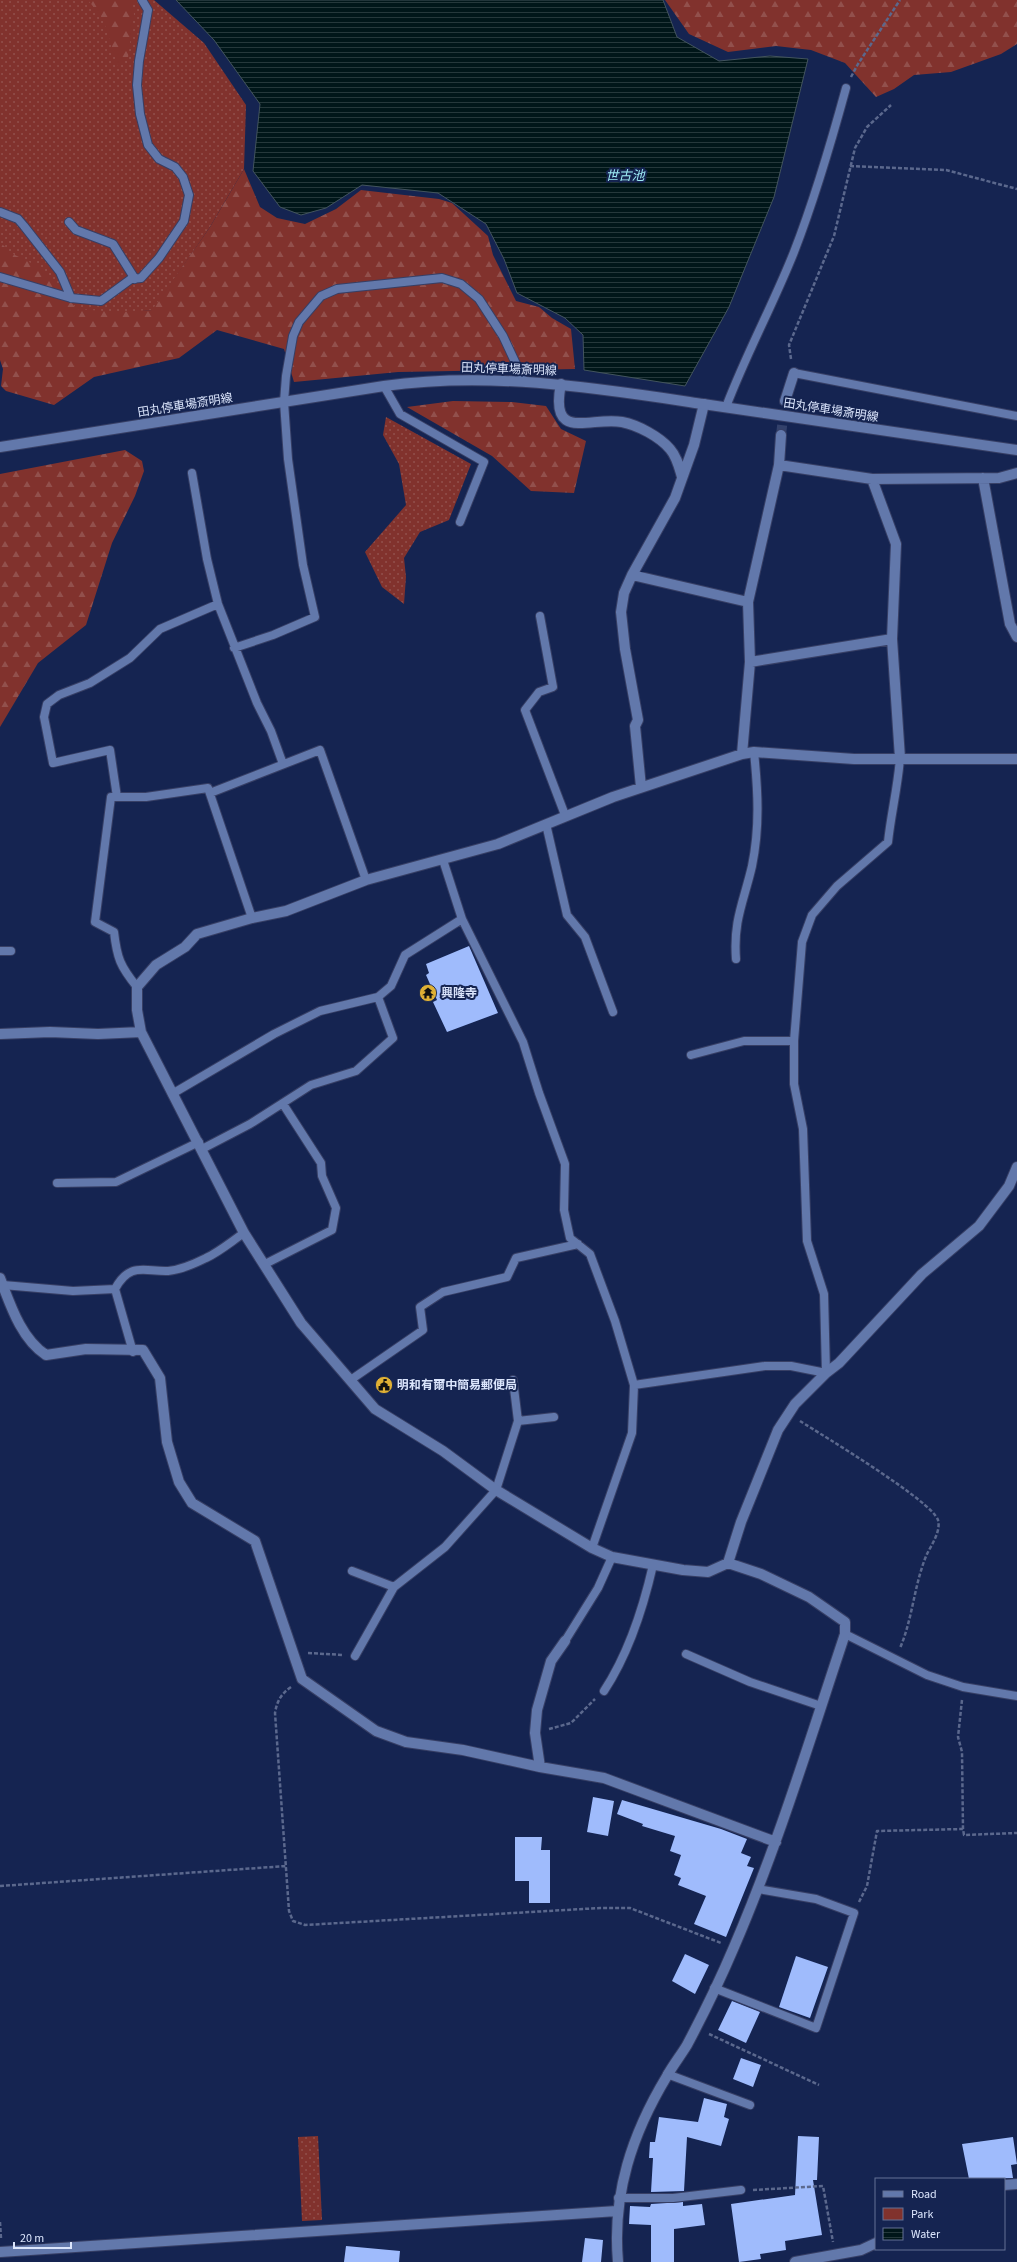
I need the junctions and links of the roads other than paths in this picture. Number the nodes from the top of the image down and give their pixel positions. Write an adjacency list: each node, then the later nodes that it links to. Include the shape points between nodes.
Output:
1 (142, 0): 6 (lane, via 148,10 138,61 140,114 148,145 159,159 175,167 183,177 189,195 184,221 159,258 141,278)
2 (846, 88): 15 (lane, via 822,172 794,253 741,368)
3 (0, 212): 7 (lane, via 18,219 24,226 60,272)
4 (69, 222): 6 (lane, via 76,230 113,244)
5 (0, 277): 7 (lane)
6 (135, 279): 7 (lane, via 131,279 101,301)
7 (71, 298)
8 (794, 373): 12 (street); 16 (lane)
9 (524, 381): 10 (street, 田丸停車場斎明線); 11 (street, 田丸停車場斎明線, via 444,380); 13 (lane, via 502,336 479,299 460,284 442,278 337,289 321,296 299,322 293,336)
10 (561, 384): 14 (street, 田丸停車場斎明線); 23 (street, via 558,405 568,421 582,424 612,421 631,424 670,448)
11 (384, 386): 13 (street, 田丸停車場斎明線); 26 (lane, via 400,414 484,462)
12 (785, 401)
13 (284, 402): 18 (street, 田丸停車場斎明線); 33 (lane, via 288,459 303,565 315,617 273,636)
14 (704, 404): 15 (street, 田丸停車場斎明線); 23 (street, via 694,445)
15 (726, 407): 19 (street, 田丸停車場斎明線)
16 (1017, 416)
17 (781, 435): 20 (street)
18 (0, 447)
19 (1017, 450)
20 (779, 465): 25 (street); 28 (street)
21 (192, 473): 29 (lane, via 207,559)
22 (1017, 473): 24 (street, via 999,478)
23 (682, 477): 27 (street, via 675,498)
24 (984, 478): 25 (street); 31 (street, via 1010,624)
25 (872, 479): 32 (street, via 896,544)
26 (460, 522)
27 (632, 575): 28 (street); 40 (street, via 624,593 621,612 638,720 635,726)
28 (748, 602): 34 (street)
29 (218, 604): 33 (lane); 42 (lane, via 160,629 130,658 90,683 59,694 47,704 44,717 53,763 110,750)
30 (540, 616): 43 (lane, via 553,687 539,692 526,710)
31 (1017, 637)
32 (892, 639): 34 (street); 37 (street)
33 (234, 648): 39 (lane)
34 (750, 662): 36 (street)
35 (754, 752): 36 (street); 37 (street, via 854,759); 51 (lane, via 758,791 757,834 734,936)
36 (742, 754): 40 (street)
37 (900, 758): 38 (street); 57 (lane, via 897,794 890,819 888,842 837,886 812,915 802,942)
38 (1017, 759)
39 (283, 764): 41 (lane); 46 (lane, via 320,750)
40 (641, 786): 43 (street)
41 (210, 793): 42 (lane, via 208,788 146,797); 47 (lane)
42 (117, 797): 52 (lane, via 111,797 95,922 114,932 116,952 122,970)
43 (565, 815): 44 (street)
44 (546, 824): 45 (street, via 498,844); 54 (lane, via 566,915 586,936)
45 (443, 860): 46 (street); 48 (lane)
46 (366, 880): 47 (street, via 286,911)
47 (252, 918): 52 (street, via 197,934 185,947 156,965)
48 (462, 919): 53 (lane, via 405,955 391,986); 65 (lane, via 523,1042 565,1164 564,1210 570,1238)
49 (0, 951): 50 (lane)
50 (10, 951)
51 (736, 959)
52 (137, 987): 55 (street, via 137,1010)
53 (378, 997): 59 (lane, via 320,1011 274,1034); 60 (lane, via 393,1038 356,1070 311,1085)
54 (613, 1012)
55 (141, 1032): 56 (street); 59 (street)
56 (0, 1034)
57 (794, 1041): 58 (lane, via 744,1041); 70 (lane, via 794,1084 803,1129 807,1241 824,1294)
58 (691, 1055)
59 (172, 1094): 61 (street)
60 (283, 1104): 61 (lane); 66 (lane, via 321,1163 322,1176 336,1208 332,1230)
61 (200, 1145): 63 (lane, via 116,1182); 64 (street)
62 (1017, 1167): 70 (street, via 1008,1186 979,1226 922,1274)
63 (57, 1183)
64 (244, 1232): 66 (street); 68 (lane, via 206,1258 169,1271 147,1268 132,1272 121,1278)
65 (578, 1244): 71 (lane, via 516,1258 507,1277 443,1292 420,1307 423,1330); 73 (lane, via 590,1254 615,1321)
66 (265, 1264): 71 (street, via 301,1323)
67 (1, 1281): 68 (lane, via 73,1291); 69 (street, via 13,1313 37,1349 46,1355 86,1349)
68 (115, 1289): 69 (lane)
69 (133, 1352): 90 (street, via 143,1350 160,1378 167,1442 179,1482 192,1503 255,1541 302,1679 376,1731 406,1742 463,1750)
70 (826, 1373): 73 (lane, via 791,1366 765,1366); 79 (street, via 787,1414 778,1430 740,1522)
71 (352, 1379): 76 (street, via 375,1409 443,1451)
72 (513, 1380): 75 (lane)
73 (634, 1384): 77 (lane, via 632,1432)
74 (554, 1417): 75 (lane)
75 (518, 1421): 76 (lane)
76 (496, 1490): 77 (street); 82 (lane, via 445,1547)
77 (592, 1548): 78 (street)
78 (612, 1557): 80 (street); 84 (lane, via 598,1588)
79 (728, 1563): 80 (street, via 708,1572); 83 (street, via 761,1574 809,1596 845,1622)
80 (653, 1565): 87 (lane, via 646,1597 620,1666)
81 (352, 1571): 82 (lane)
82 (394, 1587): 86 (lane)
83 (845, 1634): 88 (lane, via 927,1675 963,1687); 89 (street)
84 (565, 1641): 90 (street, via 550,1661 537,1710 535,1733)
85 (686, 1654): 89 (lane, via 750,1682)
86 (355, 1656)
87 (604, 1690)
88 (1017, 1696)
89 (821, 1706): 91 (street)
90 (540, 1767): 91 (street, via 604,1778)
91 (776, 1842): 92 (street)
92 (758, 1889): 93 (street, via 734,1948); 93 (lane, via 816,1899 854,1913 816,2028)
93 (714, 1988): 94 (street, via 696,2028)
94 (667, 2074): 95 (lane); 99 (street, via 635,2141)
95 (750, 2105)
96 (1017, 2184): 97 (street)
97 (1005, 2185)
98 (741, 2190): 99 (lane, via 674,2198)
99 (618, 2198): 100 (street)
100 (617, 2211): 102 (street); 103 (street)
101 (875, 2243): 104 (street, via 861,2250)
102 (0, 2252)
103 (618, 2262)
104 (794, 2262)

